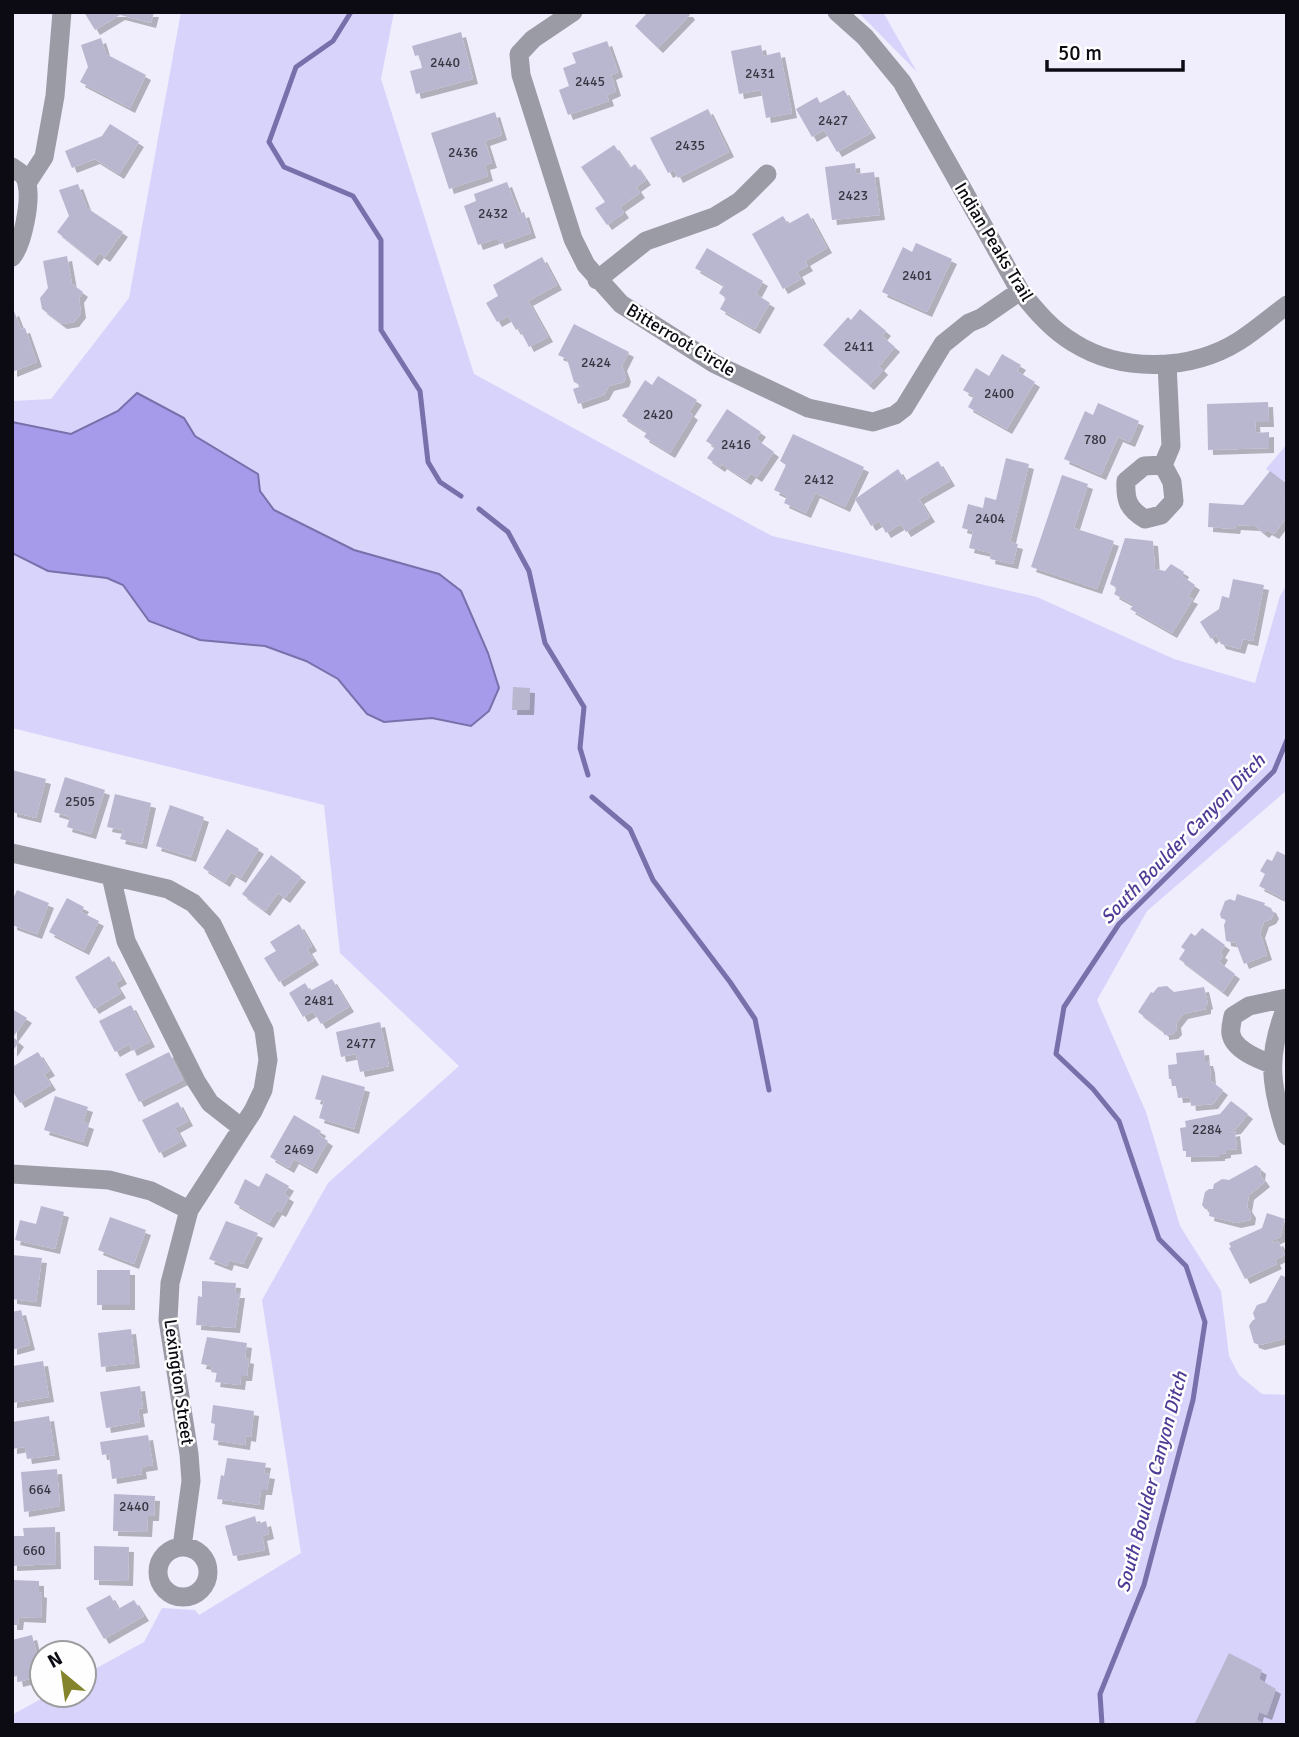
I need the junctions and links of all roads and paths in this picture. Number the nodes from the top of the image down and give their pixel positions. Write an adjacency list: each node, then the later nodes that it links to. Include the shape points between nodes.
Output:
1 (62, 12): 6 (street, via 44,157)
2 (573, 12): 8 (street, Bitterroot Circle, via 519,54 521,75 573,239)
3 (837, 12): 9 (street, Indian Peaks Trail, via 865,37 902,82)
4 (12, 167): 6 (street)
5 (767, 174): 8 (street, via 740,201 714,217 646,241)
6 (27, 183): 7 (street, via 23,233)
7 (12, 257)
8 (597, 280): 9 (street, Bitterroot Circle, via 621,304 715,364 808,408 873,422 904,408 943,344)
9 (1020, 291): 11 (street, Indian Peaks Trail, via 1044,320 1074,344 1109,360)
10 (1287, 305): 11 (street, Indian Peaks Trail, via 1237,342 1199,358)
11 (1167, 364): 12 (street, via 1171,446)
12 (1163, 465)
13 (12, 853): 14 (street, Lexington Street)
14 (111, 876): 18 (street, via 126,941 196,1081 210,1102); 18 (street, Lexington Street, via 168,890 192,903 212,924 264,1030 268,1060 262,1090)
15 (1287, 998): 17 (street, via 1249,1006 1233,1016 1231,1033 1236,1043)
16 (1287, 1005): 17 (street)
17 (1271, 1064): 19 (street)
18 (242, 1128): 21 (street, Lexington Street)
19 (1287, 1136)
20 (12, 1174): 21 (street, via 109,1180 151,1191)
21 (189, 1210): 22 (street, Lexington Street, via 170,1283 168,1320 191,1481)
22 (182, 1547)

